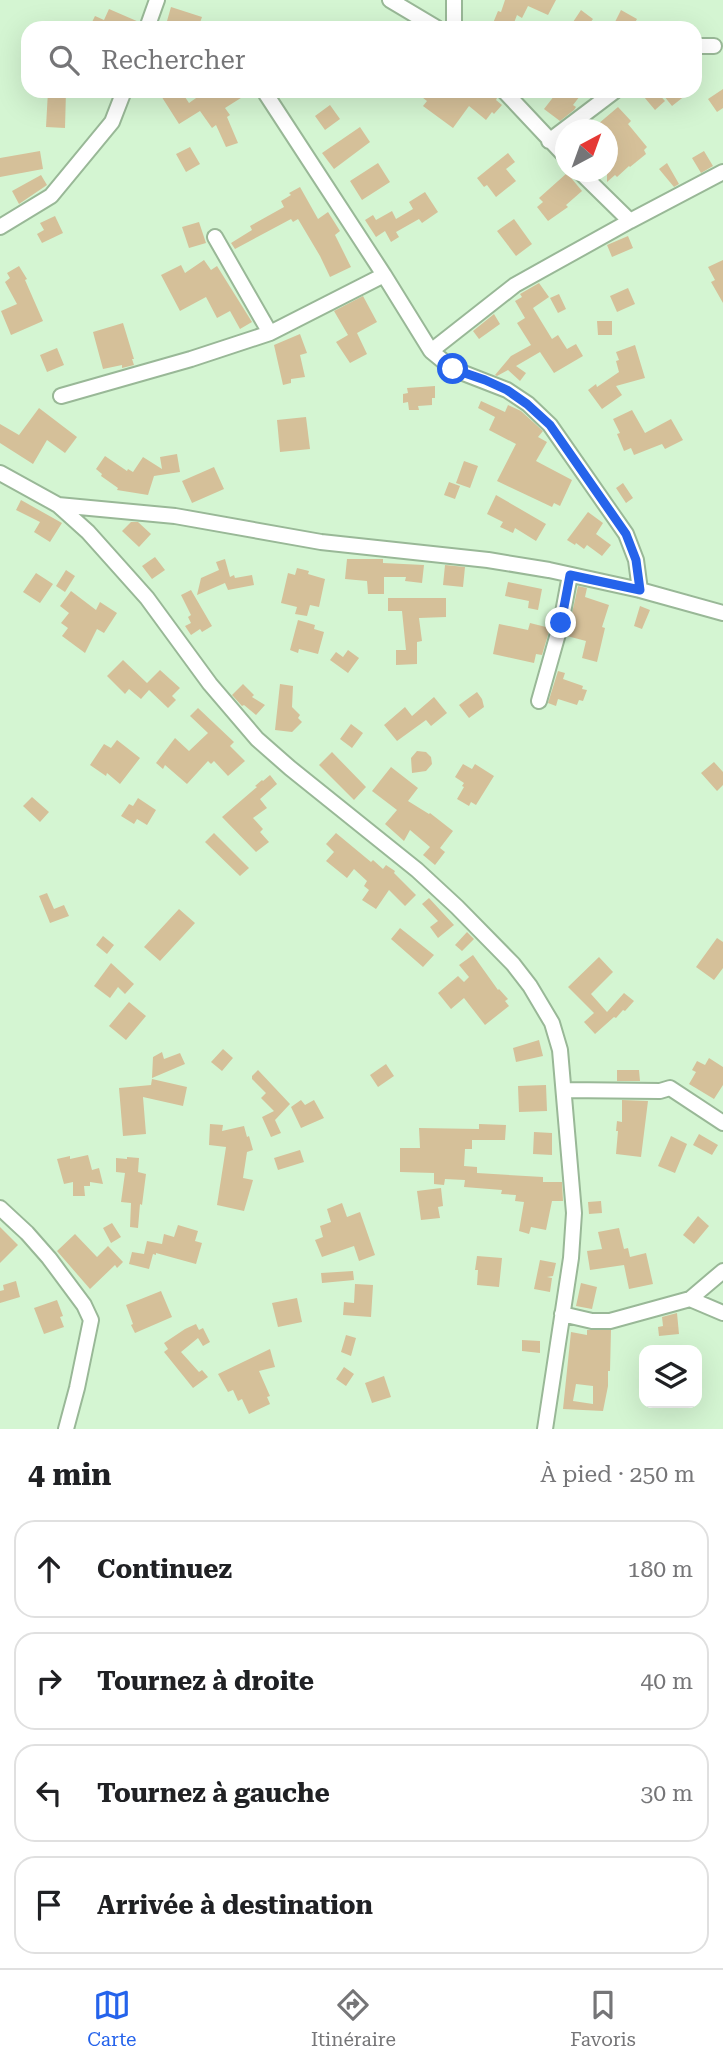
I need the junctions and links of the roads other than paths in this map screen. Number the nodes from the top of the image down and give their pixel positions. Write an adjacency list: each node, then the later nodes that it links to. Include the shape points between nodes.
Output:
1 (157, 0): 4 (street)
2 (390, 0): 5 (street)
3 (454, 0): 6 (street)
4 (150, 21)
5 (425, 21)
6 (454, 21)
7 (702, 46): 8 (street)
8 (714, 46)
9 (121, 98): 18 (street, via 112,122 51,196)
10 (269, 98): 20 (street)
11 (512, 98): 13 (street)
12 (606, 98): 13 (street)
13 (550, 141): 14 (street)
14 (555, 146)
15 (723, 172): 17 (street)
16 (590, 182): 17 (street)
17 (630, 221): 22 (street, via 515,285)
18 (0, 227)
19 (215, 237): 21 (street)
20 (384, 275): 21 (street); 22 (street)
21 (270, 333): 23 (street)
22 (431, 351): 27 (street, via 453,369 507,390 550,425 626,534)
23 (61, 396)
24 (0, 473): 25 (street)
25 (58, 505): 26 (street, via 175,516 321,542 488,560); 30 (street, via 147,598 257,739 417,870 513,964 552,1023)
26 (570, 575): 27 (street); 29 (street)
27 (640, 590): 28 (street)
28 (723, 613)
29 (539, 701)
30 (564, 1090): 31 (street, via 670,1088); 36 (street, via 574,1213)
31 (723, 1123)
32 (0, 1208): 37 (street, via 49,1258 91,1320)
33 (723, 1271): 34 (street)
34 (690, 1299): 35 (street); 36 (street, via 600,1322)
35 (723, 1313)
36 (562, 1314): 38 (street)
37 (66, 1429)
38 (545, 1429)

